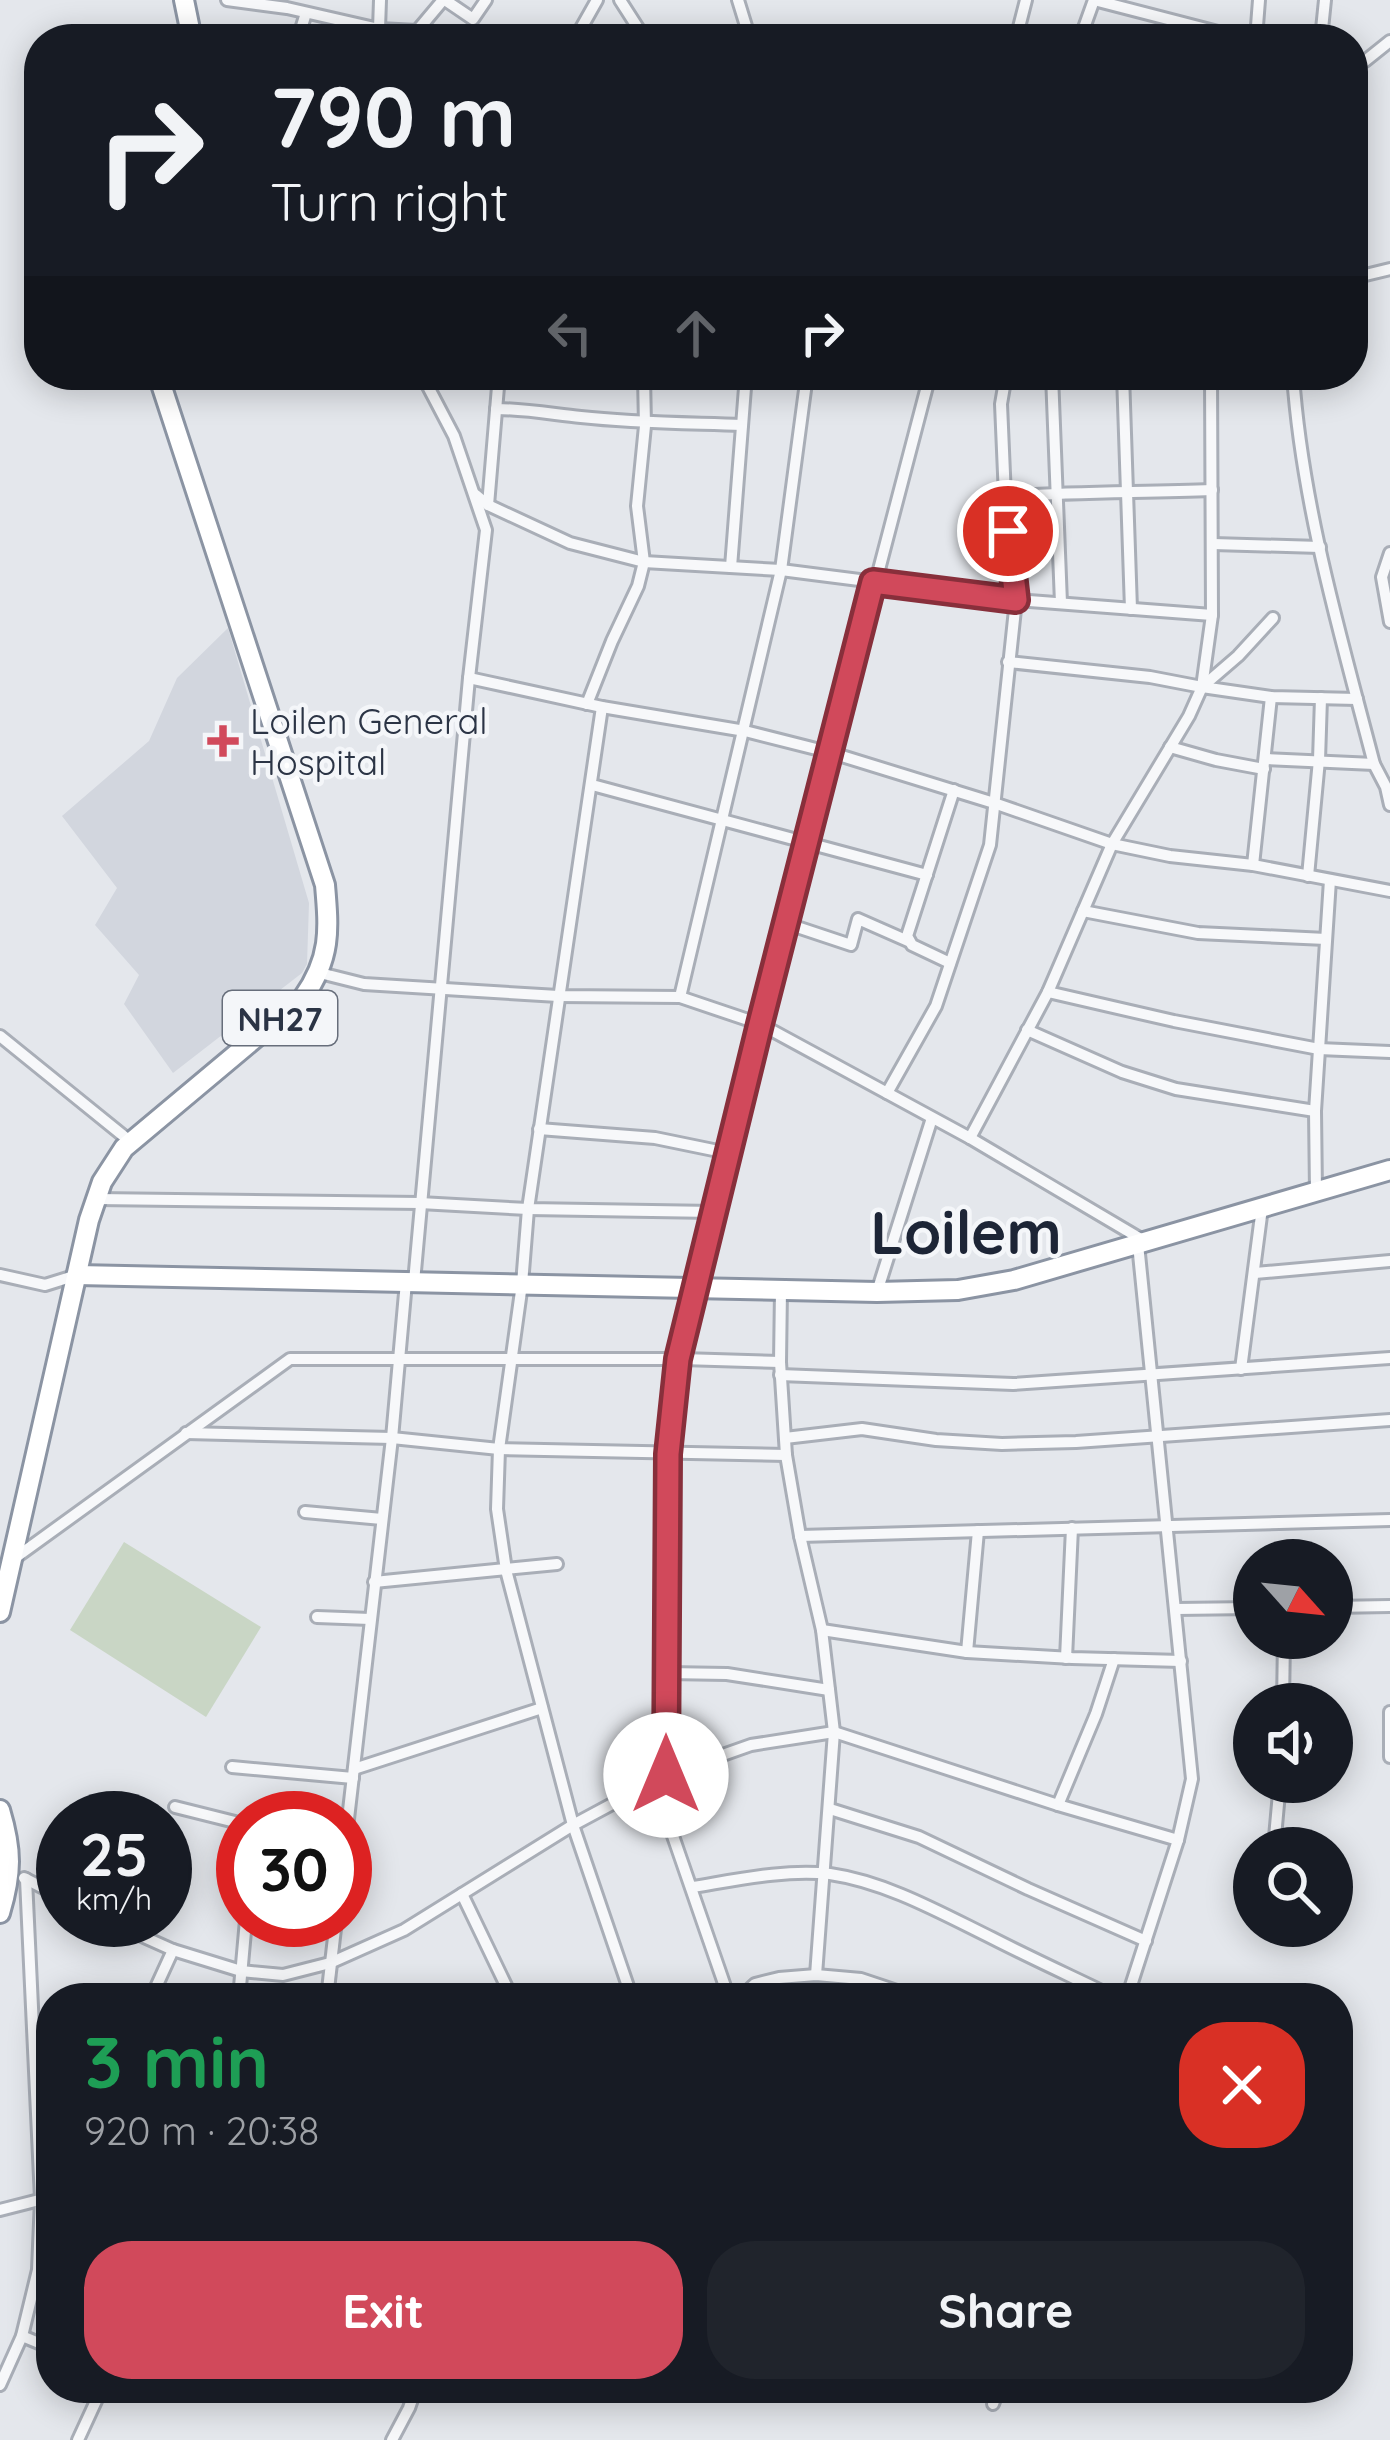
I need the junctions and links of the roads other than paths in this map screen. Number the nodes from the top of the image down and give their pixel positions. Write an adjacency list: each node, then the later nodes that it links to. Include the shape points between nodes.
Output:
1 (227, 0): 5 (street)
2 (444, 0): 3 (street, via 473,19)
3 (486, 0)
4 (1099, 1): 8 (street)
5 (306, 13): 6 (street); 7 (street)
6 (303, 24)
7 (344, 24)
8 (1172, 24)
9 (163, 390): 75 (highway, NH27, via 325,885 328,945)
10 (430, 390): 25 (street)
11 (498, 390): 21 (street)
12 (644, 390): 22 (street)
13 (745, 390): 23 (street)
14 (805, 390): 35 (street)
15 (926, 390): 36 (street)
16 (1003, 390): 28 (street)
17 (1052, 390): 26 (street)
18 (1123, 390): 27 (street)
19 (1210, 390): 24 (street)
20 (1294, 390): 31 (street)
21 (496, 409): 22 (street); 29 (street)
22 (645, 422): 23 (street); 33 (street, via 637,506)
23 (742, 424): 34 (street)
24 (1212, 490): 27 (street); 30 (street)
25 (473, 493): 29 (street); 44 (street, via 486,530)
26 (1058, 493): 27 (street); 28 (street); 38 (street)
27 (1126, 494): 39 (street)
28 (1005, 497): 37 (street)
29 (488, 505): 33 (street, via 570,543)
30 (1213, 544): 31 (street); 40 (street)
31 (1320, 547): 48 (street)
32 (1390, 553): 42 (street, via 1382,577)
33 (644, 562): 34 (street); 49 (street)
34 (731, 567): 35 (street)
35 (782, 570): 36 (street); 51 (street)
36 (873, 582): 37 (street); 53 (street)
37 (1016, 600): 38 (street); 43 (street)
38 (1061, 603): 39 (street)
39 (1131, 609): 40 (street)
40 (1212, 615): 45 (street)
41 (1273, 617): 45 (street)
42 (1390, 622)
43 (1008, 662): 45 (street); 60 (street)
44 (469, 678): 49 (street); 76 (street)
45 (1202, 686): 46 (street); 52 (street)
46 (1271, 698): 47 (street); 55 (street)
47 (1322, 698): 48 (street); 54 (street)
48 (1357, 699): 56 (street)
49 (587, 704): 50 (street)
50 (602, 707): 51 (street); 78 (street)
51 (745, 731): 53 (street); 62 (street)
52 (1170, 747): 55 (street); 64 (street)
53 (832, 753): 59 (street); 63 (street)
54 (1319, 760): 55 (street); 56 (street); 67 (street)
55 (1264, 764): 65 (street)
56 (1374, 764): 57 (street)
57 (1388, 780): 61 (street)
58 (596, 786): 62 (street)
59 (954, 790): 60 (street); 66 (street)
60 (994, 802): 64 (street); 74 (street, via 989,845)
61 (1390, 805)
62 (722, 821): 63 (street); 79 (street)
63 (808, 844): 66 (street); 71 (street)
64 (1112, 844): 65 (street); 70 (street)
65 (1253, 865): 67 (street)
66 (927, 875): 73 (street)
67 (1308, 876): 68 (street)
68 (1330, 880): 69 (street); 72 (street)
69 (1390, 891)
70 (1083, 910): 72 (street, via 1198,933); 77 (street)
71 (788, 923): 73 (street, via 851,945 858,919); 80 (street)
72 (1326, 939): 83 (street)
73 (908, 941): 74 (street)
74 (950, 963): 85 (street, via 936,1006)
75 (320, 973): 76 (street); 90 (highway, NH27, via 303,998)
76 (441, 989): 78 (street); 95 (street)
77 (1048, 992): 81 (street); 83 (street)
78 (558, 996): 79 (street); 88 (street)
79 (680, 997): 80 (street)
80 (760, 1024): 85 (street); 91 (street)
81 (1027, 1030): 86 (street, via 1176,1089); 89 (street)
82 (0, 1036): 90 (street)
83 (1318, 1049): 84 (street); 86 (street)
84 (1390, 1052)
85 (887, 1093): 87 (street)
86 (1316, 1111): 93 (street)
87 (932, 1118): 89 (street); 108 (street)
88 (539, 1129): 91 (street); 97 (street)
89 (970, 1138): 99 (street)
90 (131, 1142): 94 (highway, NH27)
91 (728, 1153): 98 (street)
92 (1390, 1170): 93 (highway)
93 (1316, 1192): 96 (highway)
94 (96, 1199): 95 (street); 103 (highway, NH27)
95 (420, 1203): 97 (street); 104 (street)
96 (1262, 1208): 99 (highway); 101 (street)
97 (529, 1209): 98 (street); 105 (street)
98 (714, 1212): 106 (street)
99 (1142, 1243): 108 (highway, via 1014,1280); 115 (street)
100 (1390, 1261): 101 (street)
101 (1255, 1274): 114 (street)
102 (0, 1275): 103 (street, via 45,1285)
103 (77, 1275): 104 (highway); 131 (highway, NH27)
104 (410, 1282): 105 (highway); 109 (street)
105 (522, 1284): 106 (highway); 111 (street)
106 (695, 1288): 107 (highway); 112 (street)
107 (781, 1290): 108 (highway); 113 (street)
108 (877, 1292)
109 (400, 1357): 111 (street); 117 (street, via 290,1358); 119 (street)
110 (1390, 1358): 114 (street)
111 (512, 1359): 112 (street); 121 (street)
112 (678, 1359): 113 (street); 122 (street)
113 (780, 1369): 115 (street, via 1013,1384); 120 (street)
114 (1240, 1369): 115 (street)
115 (1150, 1376): 118 (street)
116 (1390, 1420): 118 (street)
117 (186, 1433): 119 (street); 131 (street)
118 (1157, 1435): 120 (street, via 1002,1444 862,1429); 127 (street)
119 (392, 1438): 121 (street); 125 (street)
120 (785, 1438): 123 (street)
121 (499, 1449): 122 (street); 133 (street)
122 (668, 1454): 123 (street); 147 (street)
123 (786, 1455): 130 (street)
124 (305, 1512): 125 (street)
125 (382, 1519): 134 (street)
126 (1390, 1520): 127 (street)
127 (1166, 1525): 128 (street); 139 (street)
128 (1072, 1528): 129 (street); 144 (street)
129 (978, 1531): 130 (street); 143 (street)
130 (800, 1537): 142 (street)
131 (12, 1560): 136 (highway, NH27)
132 (556, 1564): 133 (street)
133 (506, 1570): 134 (street); 149 (street)
134 (374, 1582): 141 (street)
135 (1390, 1606): 137 (street)
136 (0, 1607)
137 (1353, 1607)
138 (1233, 1608): 139 (street)
139 (1175, 1609): 146 (street)
140 (316, 1617): 141 (street)
141 (370, 1618): 154 (street)
142 (822, 1630): 143 (street); 148 (street)
143 (968, 1652): 144 (street)
144 (1066, 1658): 145 (street)
145 (1114, 1659): 146 (street); 158 (street)
146 (1181, 1661): 162 (street, via 1192,1779)
147 (667, 1673): 148 (street); 155 (street)
148 (829, 1690): 151 (street)
149 (542, 1708): 154 (street); 161 (street)
150 (1390, 1712): 152 (street)
151 (834, 1732): 155 (street, via 751,1745); 158 (street); 159 (street)
152 (1390, 1756)
153 (232, 1767): 154 (street)
154 (353, 1773): 157 (street)
155 (666, 1775): 156 (street)
156 (654, 1781): 161 (street); 166 (street)
157 (351, 1791)
158 (1058, 1805): 162 (street)
159 (830, 1809): 163 (street); 169 (street, via 920,1838)
160 (0, 1810): 164 (highway)
161 (573, 1825): 167 (street); 181 (street)
162 (1178, 1840): 169 (street)
163 (823, 1874): 166 (street); 176 (street); 185 (street, via 904,1897)
164 (18, 1875): 165 (street); 168 (highway); 187 (street)
165 (36, 1884)
166 (692, 1887): 182 (street)
167 (462, 1894): 174 (street); 180 (street)
168 (0, 1913)
169 (1145, 1941): 186 (street)
170 (166, 1947): 173 (street)
171 (243, 1947): 175 (street)
172 (332, 1947): 174 (street)
173 (173, 1950): 175 (street); 177 (street)
174 (330, 1963): 175 (street, via 283,1975); 179 (street)
175 (241, 1971): 178 (street)
176 (816, 1975): 183 (street); 184 (street)
177 (158, 1983)
178 (240, 1983)
179 (328, 1983)
180 (505, 1983)
181 (627, 1983)
182 (724, 1983)
183 (759, 1983)
184 (875, 1983)
185 (1085, 1983)
186 (1132, 1983)
187 (36, 2040)
188 (36, 2201): 189 (street)
189 (0, 2210)
190 (36, 2278): 191 (street)
191 (22, 2336): 192 (street); 193 (street)
192 (36, 2342)
193 (0, 2385)
194 (95, 2403): 196 (street)
195 (409, 2403): 197 (street)
196 (78, 2440)
197 (392, 2440)

